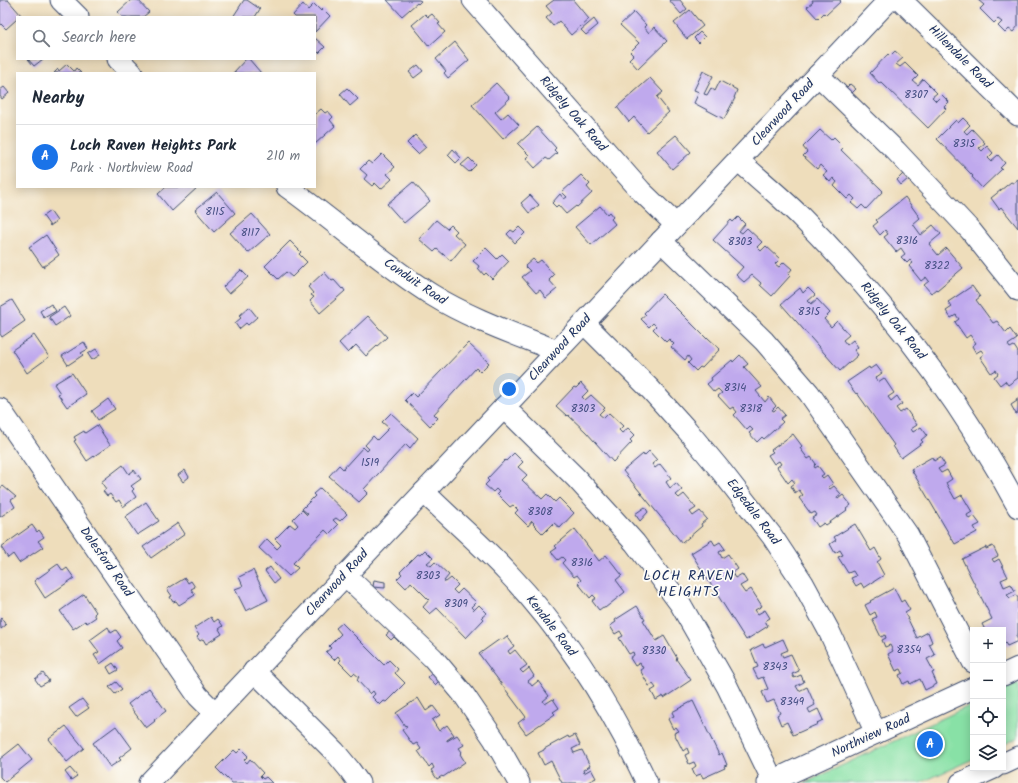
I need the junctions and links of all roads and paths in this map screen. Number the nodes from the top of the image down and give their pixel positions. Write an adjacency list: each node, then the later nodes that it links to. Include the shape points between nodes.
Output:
1 (61, 0): 5 (street)
2 (473, 0): 12 (street, Ridgely Oak Road, via 641,191)
3 (889, 0): 8 (street, Clearwood Road)
4 (901, 0): 9 (street, Hillendale Road)
5 (77, 16)
6 (119, 60): 7 (street)
7 (131, 72)
8 (818, 75): 10 (street, Clearwood Road); 14 (street, via 896,151 971,232)
9 (1018, 116)
10 (738, 160): 12 (street, Clearwood Road); 20 (street, Ridgely Oak Road, via 800,216 854,273 898,325 967,421)
11 (288, 188): 16 (street, Conduit Road, via 401,275 432,295 476,318)
12 (676, 225): 13 (street, Clearwood Road)
13 (661, 241): 15 (street, Clearwood Road); 22 (street, via 764,341 809,393 908,535)
14 (1018, 290)
15 (584, 323): 16 (street, Clearwood Road); 28 (street, Edgedale Road, via 687,430 772,536 803,583 829,632)
16 (557, 351): 17 (street, Clearwood Road)
17 (504, 407): 19 (street, Clearwood Road); 33 (street, via 576,478 635,543 681,605 727,686)
18 (0, 409): 27 (street, Dalesford Road, via 198,696)
19 (424, 492): 21 (street, Clearwood Road); 36 (street, Kendale Road, via 507,571 542,612 602,696)
20 (1018, 507)
21 (345, 575): 24 (street, Clearwood Road); 35 (street, via 433,658 464,695 494,739)
22 (970, 656)
23 (1018, 668): 25 (street)
24 (254, 671): 27 (street, Clearwood Road); 34 (street, via 335,752)
25 (1006, 674)
26 (970, 689): 28 (street, Northview Road)
27 (215, 712): 32 (street, Clearwood Road)
28 (876, 733): 33 (street, Northview Road)
29 (1018, 757): 30 (street)
30 (1006, 763)
31 (987, 771): 37 (street)
32 (157, 780)
33 (771, 782)
34 (359, 783)
35 (519, 783)
36 (648, 783)
37 (961, 783)

